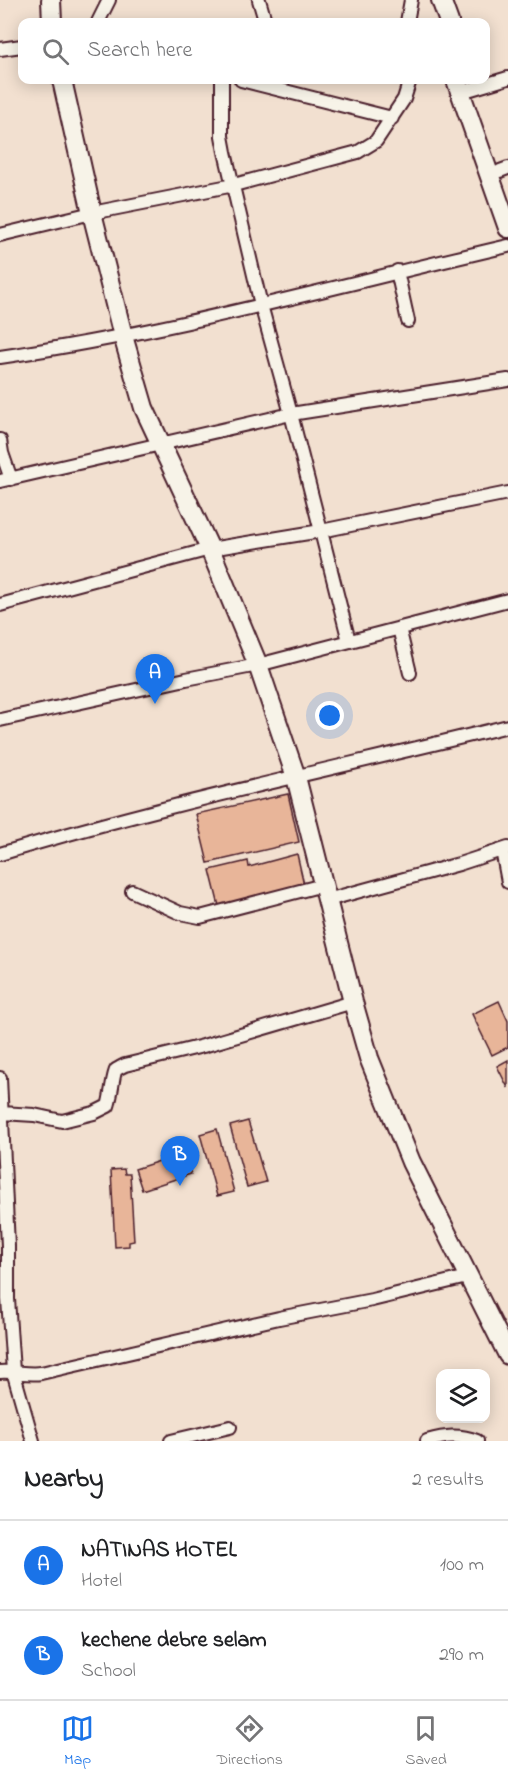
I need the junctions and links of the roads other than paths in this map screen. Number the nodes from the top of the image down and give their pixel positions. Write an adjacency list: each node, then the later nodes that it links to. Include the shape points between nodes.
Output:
1 (51, 0): 7 (main road)
2 (109, 0): 8 (street)
3 (259, 0): 9 (street)
4 (411, 0): 10 (street)
5 (429, 0): 11 (main road)
6 (441, 0): 12 (main road)
7 (52, 18)
8 (100, 18)
9 (264, 18)
10 (408, 18)
11 (435, 18)
12 (448, 18)
13 (18, 47): 14 (street)
14 (0, 49)
15 (508, 78): 16 (street)
16 (490, 80)
17 (63, 84): 27 (main road)
18 (222, 84): 25 (street, via 222,136)
19 (262, 84): 23 (street)
20 (409, 84): 23 (street)
21 (465, 84): 24 (main road)
22 (465, 84): 28 (main road)
23 (392, 118): 25 (street, via 376,141 358,152)
24 (504, 170): 26 (main road)
25 (234, 185): 27 (street); 32 (street)
26 (508, 195)
27 (92, 213): 29 (street); 34 (main road)
28 (508, 228)
29 (0, 235)
30 (508, 246): 31 (street)
31 (398, 271): 32 (street); 33 (street)
32 (261, 305): 34 (street); 37 (street)
33 (408, 321)
34 (123, 336): 35 (street); 39 (main road, via 144,408)
35 (0, 357)
36 (508, 380): 37 (street)
37 (291, 414): 39 (street); 42 (street)
38 (0, 440): 40 (street)
39 (160, 445): 40 (street); 43 (main road)
40 (6, 480)
41 (508, 493): 42 (street)
42 (321, 531): 43 (street); 47 (street)
43 (210, 549): 45 (street); 48 (main road)
44 (508, 600): 46 (street)
45 (0, 605)
46 (399, 628): 47 (street); 49 (street)
47 (350, 641): 48 (street)
48 (258, 665): 50 (street); 52 (main road)
49 (410, 673)
50 (0, 720)
51 (508, 726): 52 (street)
52 (296, 777): 54 (street); 57 (main road)
53 (505, 849): 55 (street); 57 (street, via 459,864)
54 (0, 854)
55 (508, 882)
56 (132, 891): 57 (street, via 180,913 200,917)
57 (325, 892): 58 (main road)
58 (353, 1002): 60 (street, via 125,1065 113,1076 108,1106 94,1113 62,1121); 62 (main road, via 369,1058 411,1162)
59 (0, 1078): 60 (street)
60 (2, 1113): 61 (street)
61 (4, 1244): 64 (street, via 8,1299)
62 (467, 1277): 63 (main road); 64 (street, via 41,1373)
63 (508, 1355)
64 (6, 1372): 66 (street)
65 (230, 1427): 67 (street)
66 (33, 1441)
67 (171, 1441)
68 (427, 1441): 69 (street, via 457,1436)
69 (477, 1441)

